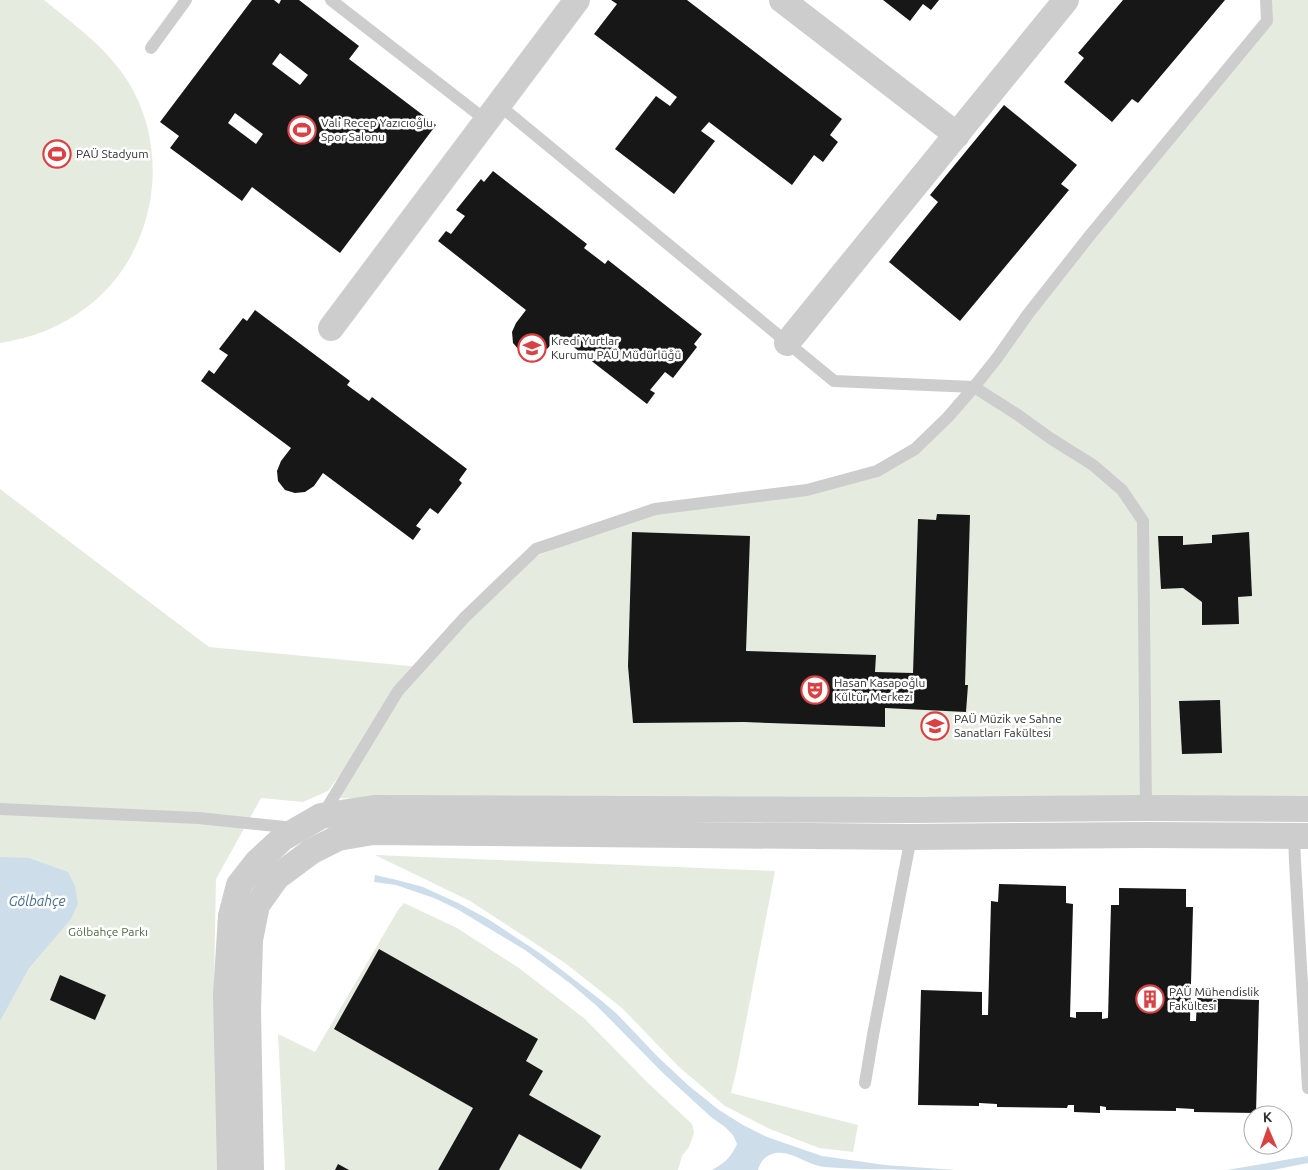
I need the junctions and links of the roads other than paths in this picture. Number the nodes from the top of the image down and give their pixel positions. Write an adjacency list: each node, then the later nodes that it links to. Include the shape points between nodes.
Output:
1 (186, 0): 7 (lane)
2 (331, 0): 8 (lane)
3 (577, 0): 8 (street)
4 (782, 0): 9 (street)
5 (1066, 0): 9 (street)
6 (1266, 0): 12 (lane, via 1267,21 1091,234)
7 (151, 48)
8 (493, 113): 10 (street); 11 (lane)
9 (956, 135): 11 (street)
10 (332, 328)
11 (788, 343): 12 (lane, via 834,381)
12 (974, 387): 13 (lane, via 1093,465 1122,490 1144,521); 17 (lane, via 915,449 877,471 807,490 655,509 536,549 465,617 398,691)
13 (1146, 808): 15 (street); 16 (street)
14 (0, 809): 17 (lane)
15 (1308, 809)
16 (914, 810): 17 (street, via 374,808); 19 (street)
17 (311, 822): 22 (street, via 283,838 258,862 239,885 231,916 226,994)
18 (1301, 836): 19 (street, via 1145,834); 21 (lane, via 1296,880)
19 (911, 838): 20 (lane); 23 (street, via 373,832 338,838 312,851 276,877 257,905 250,940)
20 (865, 1083)
21 (1308, 1088)
22 (230, 1170)
23 (251, 1170)

